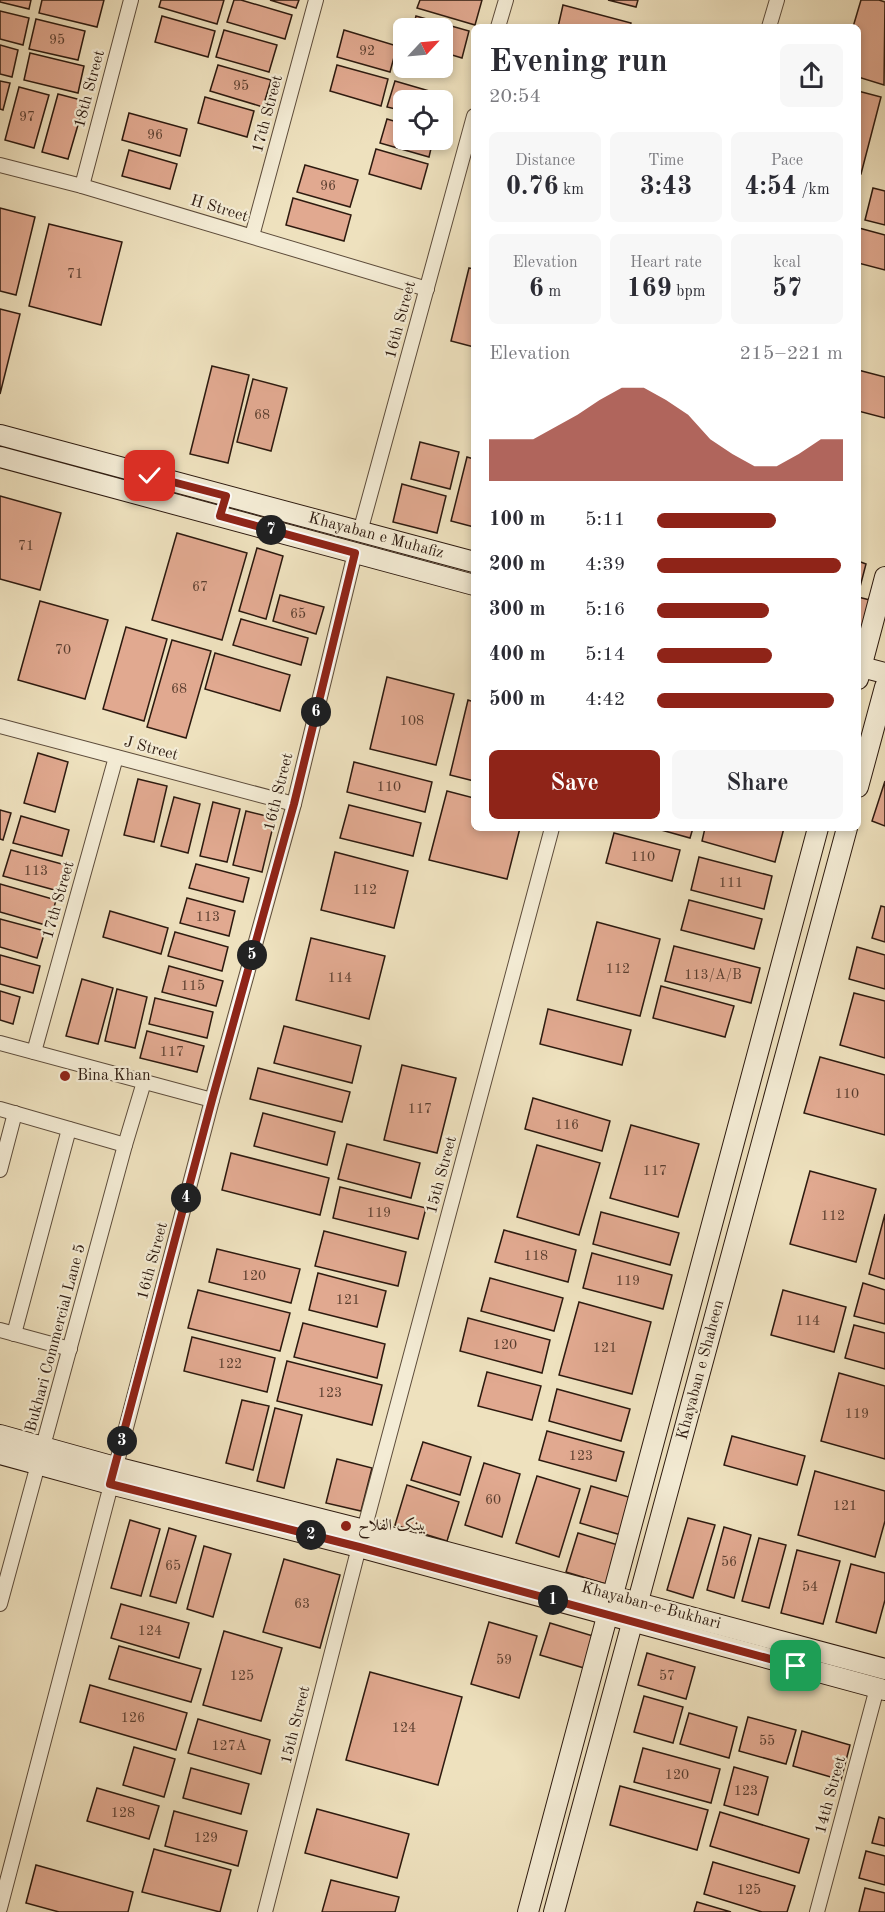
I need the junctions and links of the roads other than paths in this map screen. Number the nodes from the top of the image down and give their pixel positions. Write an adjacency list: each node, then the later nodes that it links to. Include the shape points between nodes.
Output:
1 (131, 0): 9 (street, 18th Street)
2 (316, 0): 10 (street, 17th Street)
3 (506, 0): 5 (street)
4 (777, 0): 6 (street)
5 (499, 24)
6 (770, 24)
7 (471, 127): 11 (street, 16th Street)
8 (0, 165): 9 (street, H Street)
9 (82, 186): 10 (street, H Street)
10 (252, 236): 11 (street, H Street)
11 (427, 289): 16 (street, 16th Street)
12 (0, 435): 14 (main road, Khayaban e Muhafiz)
13 (0, 457): 15 (main road)
14 (226, 496): 15 (main road); 16 (main road, Khayaban e Muhafiz)
15 (220, 516): 17 (main road)
16 (360, 532): 18 (main road, Khayaban e Muhafiz)
17 (355, 553): 20 (main road); 27 (street, 16th Street)
18 (471, 561)
19 (885, 577): 21 (main road)
20 (471, 584)
21 (861, 667)
22 (861, 675): 23 (main road)
23 (885, 686): 26 (main road)
24 (0, 726): 25 (street, J Street)
25 (116, 757): 27 (street, J Street); 32 (street, 17th Street)
26 (861, 776)
27 (294, 804): 34 (street, 16th Street)
28 (551, 831): 47 (street, 15th Street)
29 (817, 831): 51 (main road, Khayaban e Shaheen)
30 (846, 831): 49 (main road, Khayaban e Shaheen)
31 (0, 1043): 32 (street)
32 (34, 1052): 33 (street)
33 (144, 1082): 34 (street); 38 (street, Bukhari Commercial Lane 5)
34 (212, 1100): 46 (street, 16th Street)
35 (0, 1109): 36 (street)
36 (15, 1113): 37 (street); 39 (street)
37 (69, 1129): 38 (street); 41 (street)
38 (125, 1145): 42 (street, Bukhari Commercial Lane 5)
39 (0, 1170)
40 (0, 1330): 41 (street)
41 (14, 1334): 42 (street)
42 (70, 1349): 45 (street, Bukhari Commercial Lane 5)
43 (0, 1435): 45 (main road, Khayaban-e-Bukhari)
44 (0, 1454): 45 (main road, Khayaban-e-Bukhari)
45 (41, 1456): 46 (main road, Khayaban-e-Bukhari); 48 (street, Bukhari Commercial Lane 5)
46 (112, 1476): 47 (main road, Khayaban-e-Bukhari); 55 (street, 16th Street)
47 (362, 1538): 51 (main road, Khayaban-e-Bukhari); 56 (street, 15th Street)
48 (4, 1576): 50 (street, Bukhari Commercial Lane 5)
49 (638, 1603): 51 (main road, Khayaban-e-Bukhari); 52 (main road, Khayaban e Shaheen); 53 (main road, Khayaban-e-Bukhari)
50 (0, 1604)
51 (611, 1606): 52 (main road, Khayaban-e-Bukhari); 57 (main road, Khayaban e Shaheen)
52 (633, 1622): 54 (main road, Khayaban-e-Bukhari); 58 (main road, Khayaban e Shaheen)
53 (884, 1666)
54 (881, 1689): 59 (street, 14th Street)
55 (0, 1908)
56 (265, 1912)
57 (528, 1912)
58 (554, 1912)
59 (817, 1912)

